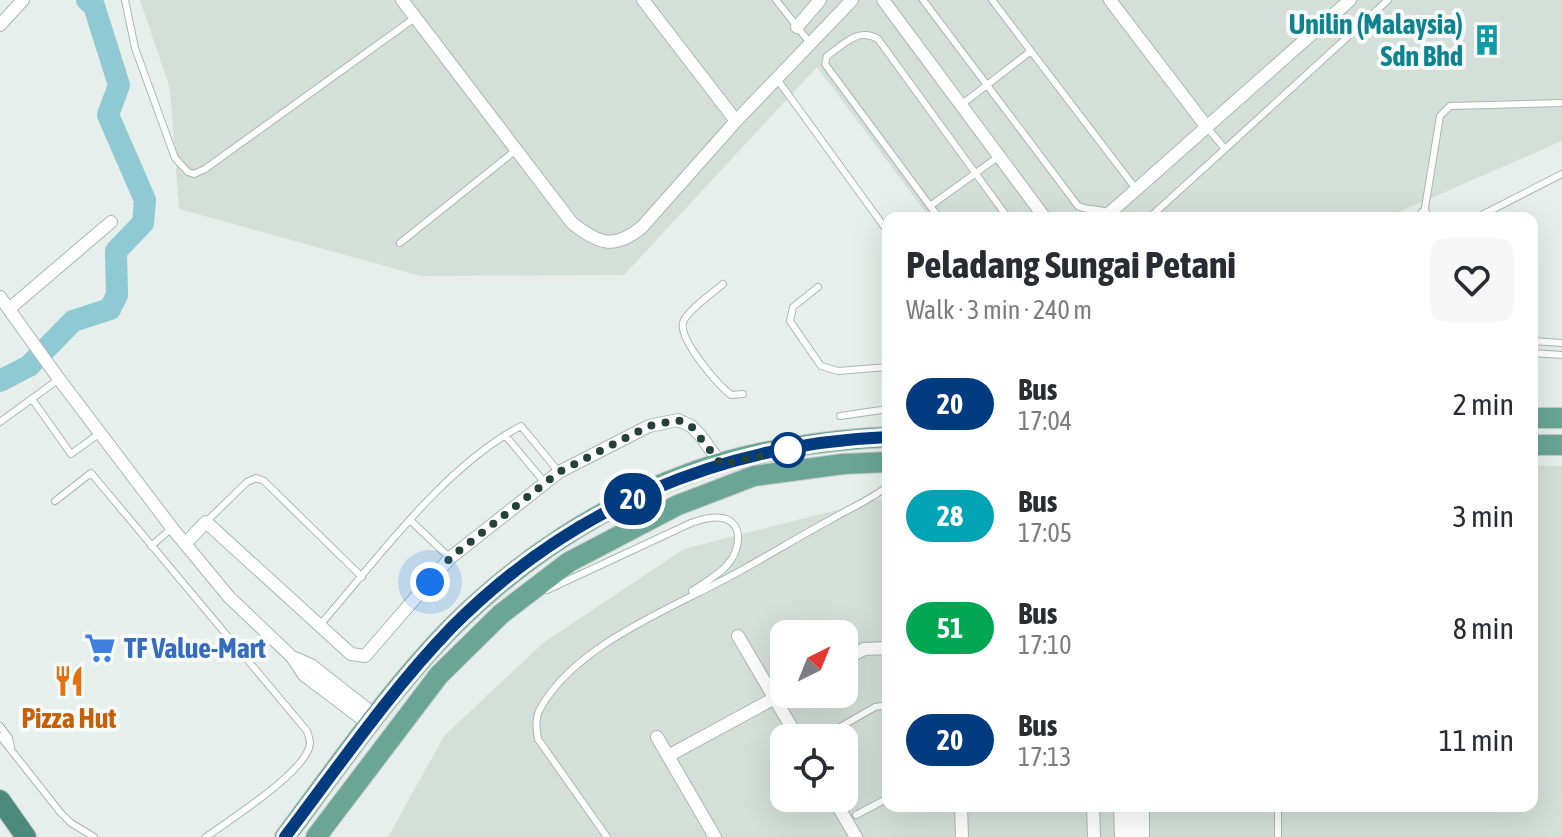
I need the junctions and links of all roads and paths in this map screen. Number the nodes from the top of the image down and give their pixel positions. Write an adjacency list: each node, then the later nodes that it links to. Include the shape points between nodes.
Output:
1 (23, 0): 15 (street)
2 (125, 0): 14 (lane, via 135,48 175,158 194,174)
3 (402, 0): 14 (street)
4 (643, 0): 23 (street)
5 (776, 0): 16 (lane)
6 (820, 0): 16 (street)
7 (852, 0): 17 (street)
8 (883, 0): 22 (street)
9 (923, 0): 20 (lane)
10 (992, 0): 18 (lane)
11 (1110, 0): 24 (street)
12 (1350, 0): 24 (street)
13 (1388, 0): 26 (lane)
14 (416, 17): 25 (street)
15 (0, 25)
16 (797, 27): 17 (lane)
17 (810, 43): 19 (street)
18 (1031, 51): 20 (lane); 30 (lane)
19 (777, 79): 23 (street); 41 (lane)
20 (986, 86): 22 (lane); 35 (lane, via 1078,206)
21 (1562, 103): 38 (lane, via 1443,110)
22 (960, 106): 27 (street)
23 (736, 121): 25 (street, via 627,240 590,236 572,223)
24 (1206, 126): 26 (lane); 30 (street)
25 (517, 149): 42 (lane)
26 (1225, 149): 37 (lane)
27 (998, 157): 28 (lane); 34 (street)
28 (975, 173): 31 (lane); 31 (lane, via 878,39 859,34 827,56 825,64); 33 (lane)
29 (1562, 174): 39 (lane)
30 (1136, 189): 36 (street)
31 (930, 206): 32 (lane)
32 (934, 212)
33 (1004, 212)
34 (1040, 212)
35 (1103, 212)
36 (1110, 212)
37 (1156, 212)
38 (1424, 212)
39 (1488, 212)
40 (111, 222): 46 (street)
41 (882, 224)
42 (400, 243)
43 (723, 284): 53 (lane, via 687,315 684,332 723,389)
44 (818, 287): 51 (lane, via 793,307 790,321 821,366 838,371)
45 (0, 297): 46 (street)
46 (9, 309): 52 (street)
47 (1538, 341): 48 (lane)
48 (1562, 343)
49 (1538, 353): 50 (lane)
50 (1562, 355)
51 (882, 367)
52 (55, 375): 54 (lane); 60 (street)
53 (743, 394)
54 (32, 399): 59 (lane); 60 (lane, via 71,454)
55 (882, 410): 56 (lane)
56 (840, 416)
57 (1538, 418): 58 (main road)
58 (1562, 418)
59 (0, 422)
60 (100, 433): 73 (street)
61 (505, 435): 67 (lane, via 521,426); 68 (lane); 71 (lane)
62 (882, 437): 66 (main road)
63 (1538, 445): 64 (main road)
64 (1562, 445)
65 (882, 462): 79 (main road, via 754,476 678,505 569,562)
66 (721, 464): 67 (street, via 700,435 678,420 649,426); 87 (main road, via 622,504 564,536 499,583 450,629)
67 (559, 472): 68 (street)
68 (545, 483): 76 (street)
69 (882, 491): 78 (lane)
70 (55, 501): 75 (lane, via 91,473)
71 (410, 520): 76 (lane); 77 (lane)
72 (206, 522): 74 (street); 77 (lane, via 256,478); 80 (street)
73 (172, 528): 74 (street); 75 (lane)
74 (185, 544): 87 (street, via 304,675)
75 (151, 546): 105 (lane, via 283,699 307,731 310,744 290,775)
76 (450, 558): 80 (street, via 365,656 351,654)
77 (362, 577): 80 (lane)
78 (680, 601): 79 (lane, via 729,564 740,537 724,518 691,523); 108 (lane, via 625,631 567,673 539,710 538,739)
79 (501, 614): 107 (main road, via 439,675)
80 (319, 626)
81 (738, 636): 84 (street)
82 (882, 648): 83 (street)
83 (858, 652)
84 (770, 682)
85 (770, 700): 93 (street)
86 (882, 706): 88 (lane)
87 (373, 720): 106 (main road)
88 (845, 724)
89 (0, 726): 92 (lane)
90 (0, 736): 92 (lane)
91 (657, 737): 93 (street)
92 (11, 751): 104 (lane, via 60,812)
93 (668, 756): 109 (street)
94 (0, 800): 103 (highway)
95 (882, 801): 102 (lane)
96 (841, 812): 110 (street)
97 (961, 812): 111 (street)
98 (1093, 812): 112 (street)
99 (1123, 812): 113 (main road)
100 (1140, 812): 114 (main road)
101 (1278, 812): 115 (lane)
102 (856, 815)
103 (26, 837)
104 (94, 837)
105 (206, 837)
106 (285, 837)
107 (316, 837)
108 (607, 837)
109 (715, 837)
110 (856, 837)
111 (962, 837)
112 (1094, 837)
113 (1124, 837)
114 (1140, 837)
115 (1278, 837)

